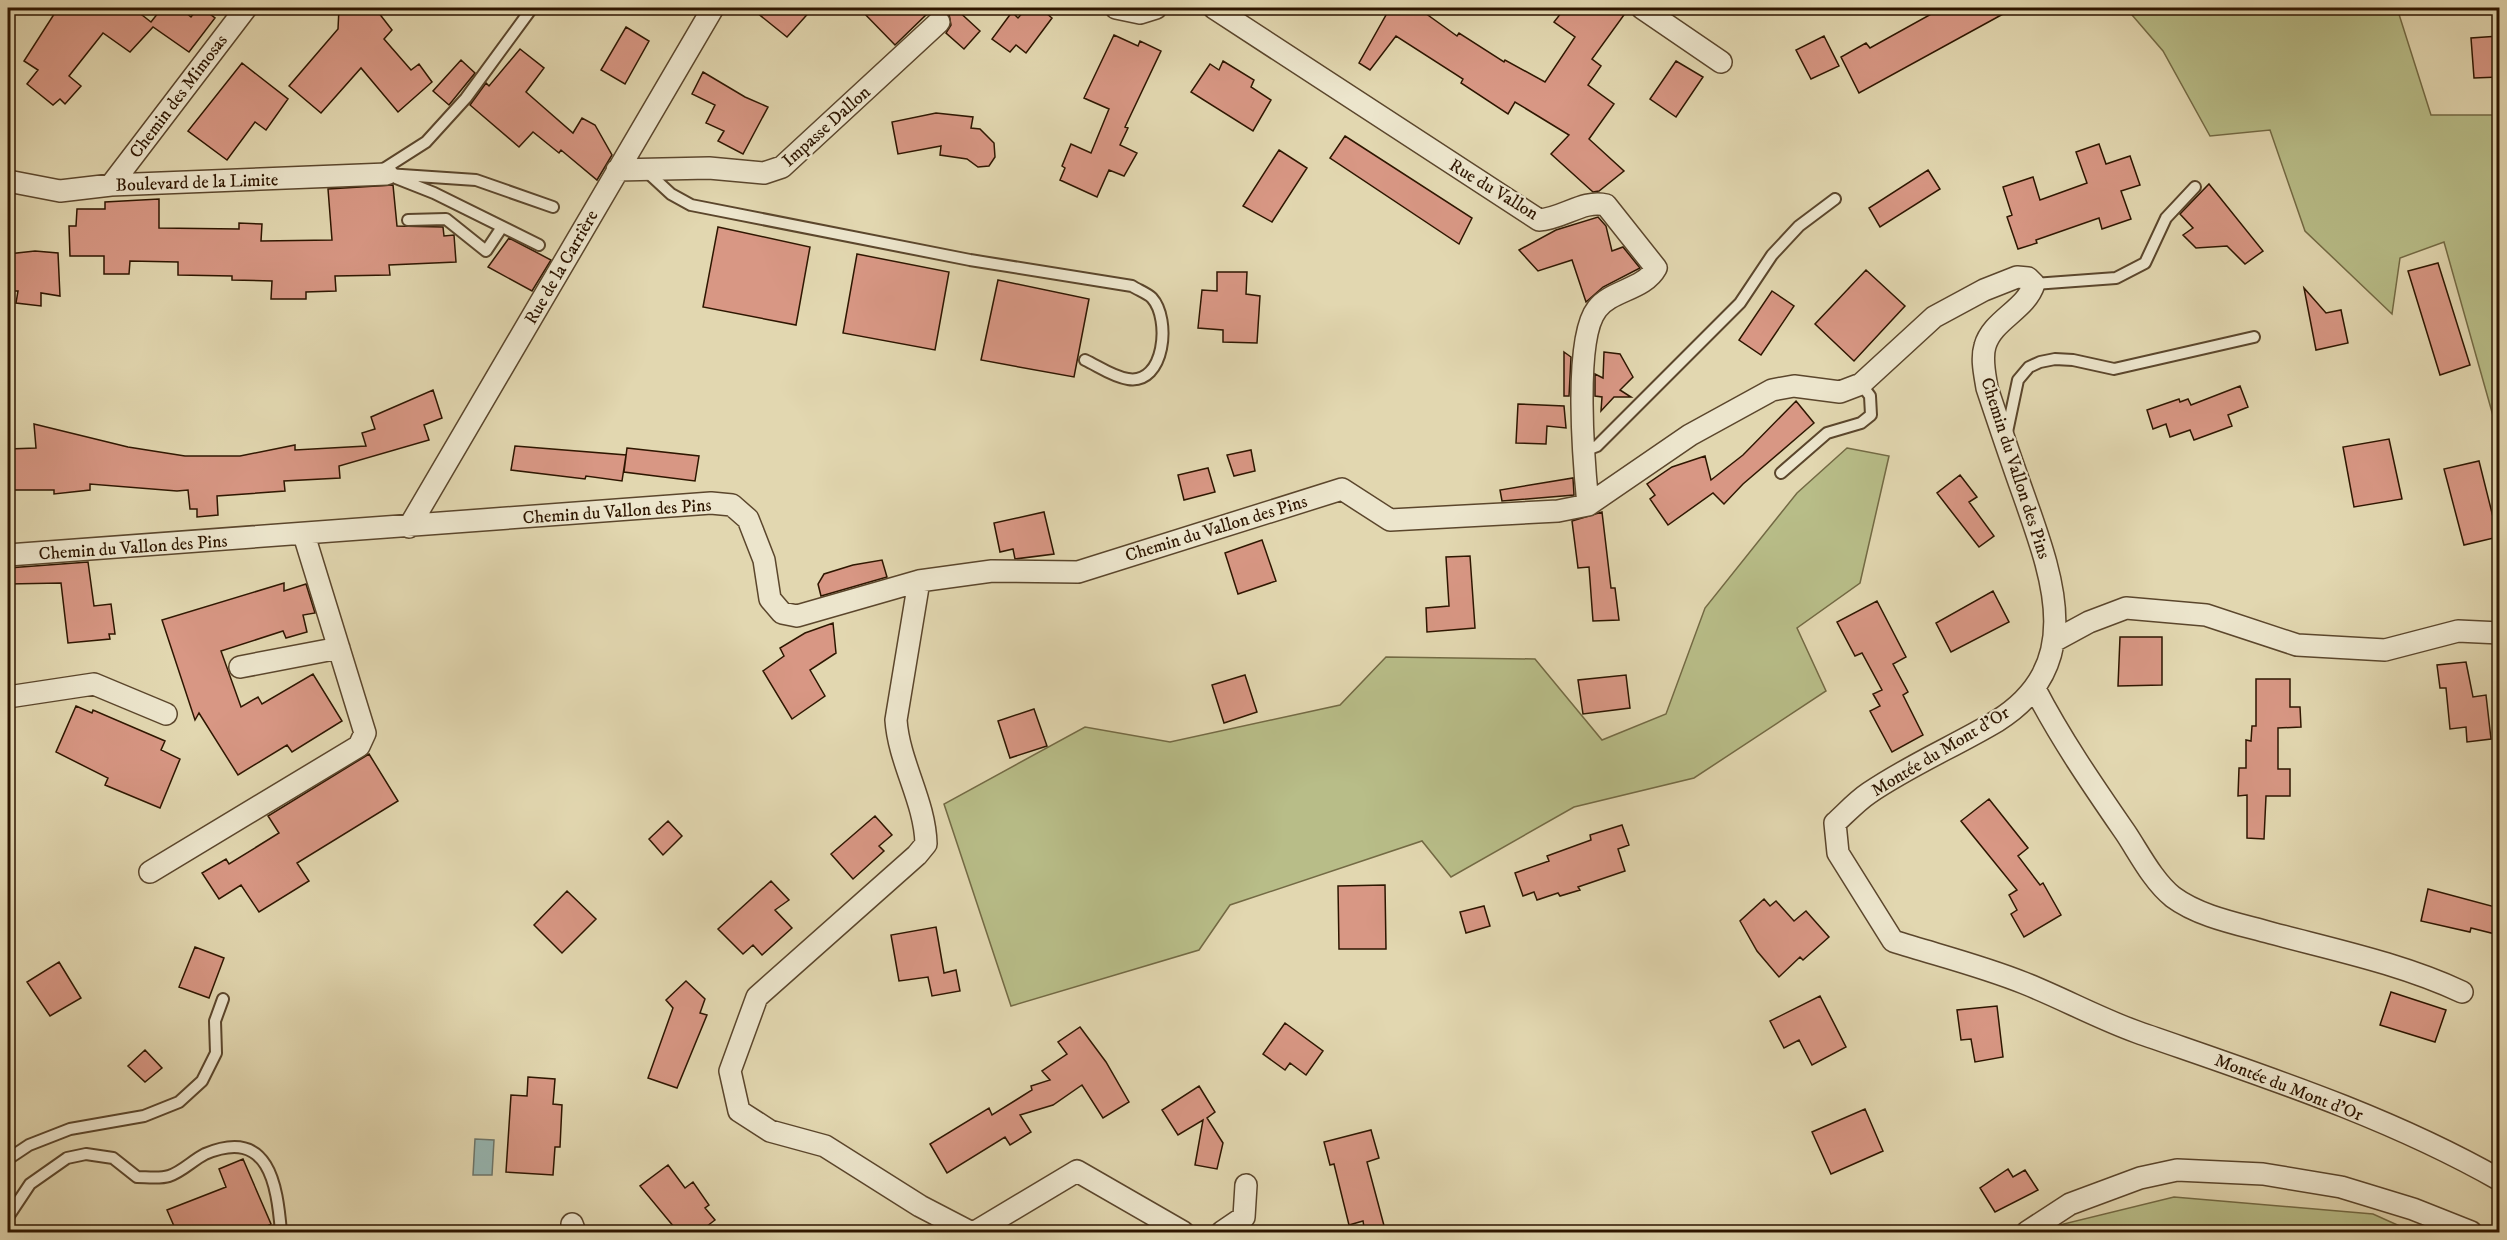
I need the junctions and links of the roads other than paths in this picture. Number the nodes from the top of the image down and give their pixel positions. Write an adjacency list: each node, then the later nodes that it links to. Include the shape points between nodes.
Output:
1 (246, 8): 14 (street, Chemin des Mimosas)
2 (532, 8): 12 (lane, via 466,98 426,142)
3 (713, 8): 10 (street, Rue de la Carrière)
4 (1116, 8): 5 (street, via 1140,13)
5 (1156, 8)
6 (1214, 8): 26 (street, Rue du Vallon, via 1539,220 1596,202 1606,205 1656,268 1651,278 1598,307 1587,325)
7 (1642, 8): 9 (street)
8 (939, 22): 11 (street, Impasse Dallon, via 782,167 764,173 709,168)
9 (1721, 62)
10 (618, 170): 11 (street, Impasse Dallon); 29 (street, Rue de la Carrière)
11 (645, 170): 23 (lane, via 691,206 970,260 1132,286 1152,298 1160,313 1162,342 1154,369 1143,378 1128,380)
12 (380, 175): 14 (street, Boulevard de la Limite); 17 (lane, via 476,180); 19 (lane, via 434,194)
13 (8, 181): 14 (street, Boulevard de la Limite, via 60,191)
14 (111, 185)
15 (2195, 187): 21 (lane, via 2166,218 2145,263 2116,278)
16 (1835, 199): 26 (lane, via 1799,225 1772,255 1740,303 1702,344 1597,446)
17 (553, 207)
18 (408, 220): 19 (lane, via 446,219 486,251)
19 (502, 227): 20 (lane)
20 (539, 245)
21 (2034, 284): 24 (street, Chemin du Vallon des Pins, via 2028,278 2018,277 1934,317); 25 (street, Chemin du Vallon des Pins, via 2030,296 1985,345 1987,388)
22 (2254, 337): 25 (lane, via 2114,369 2073,360 2040,362 2029,367 2018,380)
23 (1085, 360)
24 (1862, 384): 27 (lane, via 1870,396 1871,415 1861,423 1827,433); 28 (street, Chemin du Vallon des Pins, via 1840,392 1794,386 1772,390 1690,435)
25 (2005, 441): 34 (street, Chemin du Vallon des Pins, via 2047,562 2056,613)
26 (1584, 451): 28 (street, Rue du Vallon)
27 (1781, 473)
28 (1588, 505): 32 (street, Chemin du Vallon des Pins, via 1558,511 1390,520 1342,489 1078,572 992,571)
29 (410, 527): 30 (street, Chemin du Vallon des Pins); 32 (street, Chemin du Vallon des Pins, via 711,503 732,505 748,519 764,560 770,598 782,613 797,616)
30 (304, 535): 31 (street, Chemin du Vallon des Pins); 35 (street)
31 (8, 555)
32 (919, 581): 48 (street, via 896,720 897,738 926,826 926,844 757,997 730,1071 739,1111 770,1131 825,1146)
33 (2499, 633): 34 (street, via 2458,631 2385,650 2297,645 2206,615 2126,608)
34 (2054, 641): 37 (street, Montée du Mont d'Or)
35 (339, 648): 36 (street); 40 (street, via 365,733 359,746)
36 (240, 667)
37 (2035, 689): 41 (street, via 2087,779 2172,896 2193,908 2240,924 2386,964); 44 (street, Montée du Mont d'Or, via 1999,719 1868,793 1835,823 1838,853 1893,941 2022,982 2134,1031 2311,1094 2456,1155)
38 (8, 698): 39 (street, via 94,684)
39 (166, 714)
40 (150, 872)
41 (2462, 992)
42 (223, 999): 43 (lane, via 215,1021 216,1053 202,1081 179,1102 144,1116 70,1129 29,1145)
43 (8, 1159)
44 (2499, 1180)
45 (1246, 1185): 51 (street, via 1244,1217)
46 (8, 1217): 47 (lane, via 30,1184 68,1158 86,1154 113,1158 137,1177 169,1176 204,1155 230,1146 249,1147 265,1162 278,1197)
47 (281, 1233)
48 (970, 1233)
49 (975, 1233): 50 (street, via 1077,1171)
50 (1183, 1233)
51 (1222, 1233)
52 (2027, 1233): 53 (street, via 2070,1204 2140,1178 2177,1170 2263,1174 2341,1187 2413,1209)
53 (2471, 1233)

